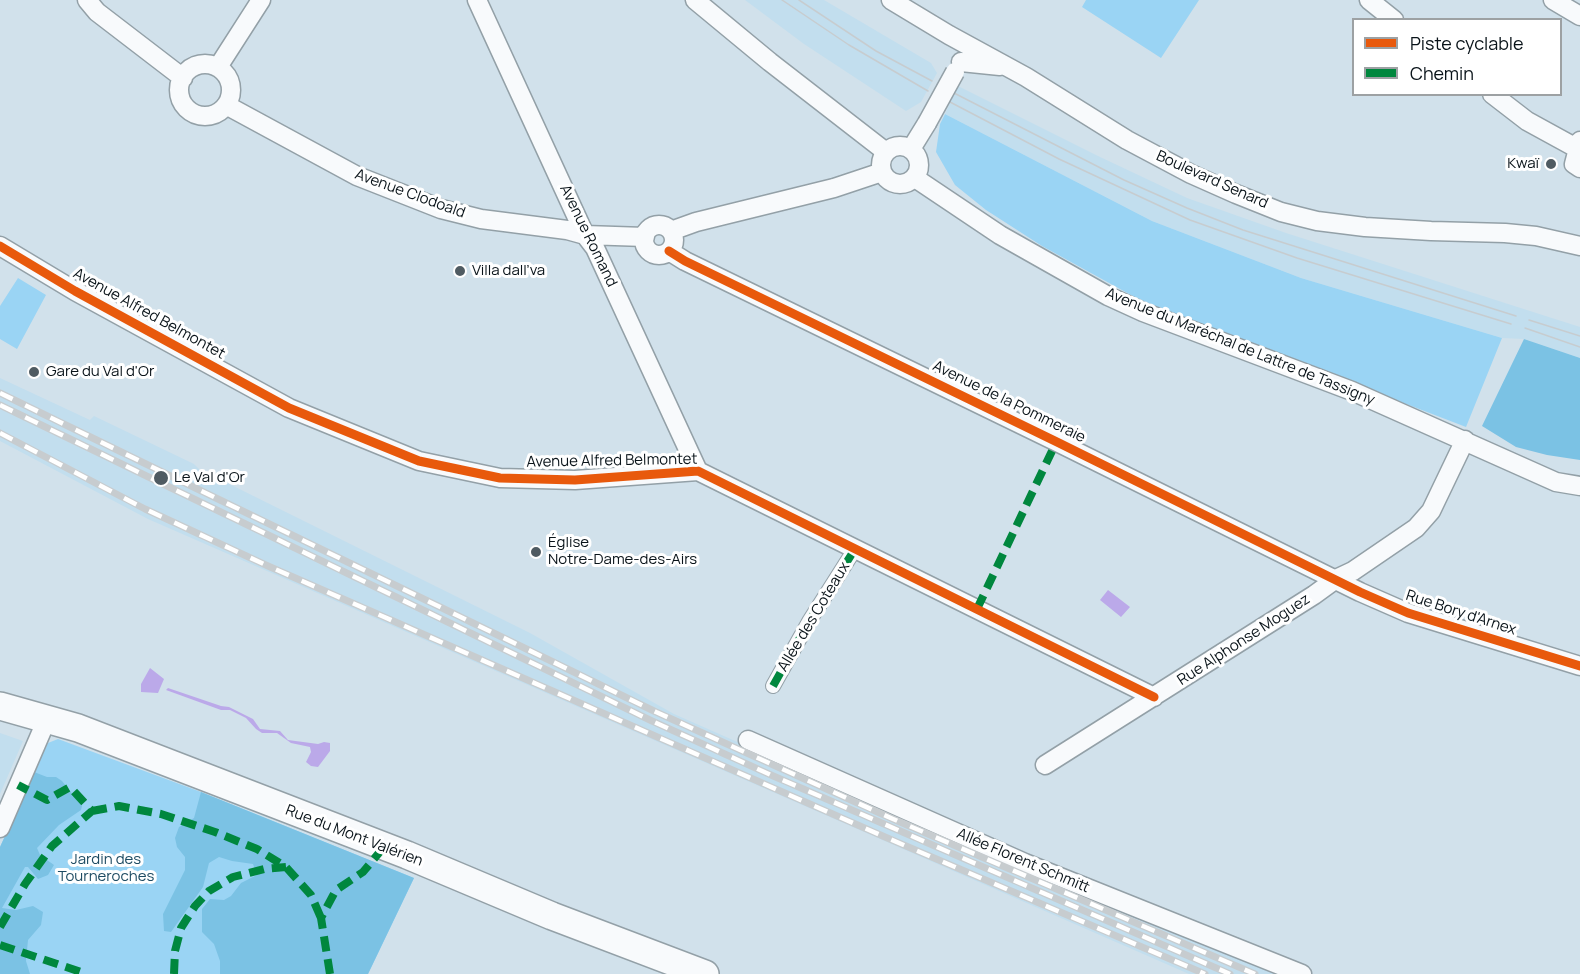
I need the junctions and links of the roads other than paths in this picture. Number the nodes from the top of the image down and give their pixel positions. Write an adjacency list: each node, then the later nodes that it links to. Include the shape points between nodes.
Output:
1 (87, 0): 12 (street, via 97,12)
2 (261, 0): 11 (street)
3 (477, 0): 21 (street, Avenue Romand)
4 (695, 0): 16 (street)
5 (891, 0): 10 (street, Boulevard Senard)
6 (1369, 0): 9 (street)
7 (1553, 0): 8 (street)
8 (1580, 16)
9 (1392, 18)
10 (962, 60): 15 (street, bridge); 24 (street, Boulevard Senard, via 1008,67 1127,140 1209,182 1281,212 1365,227 1505,232)
11 (218, 68): 12 (street, via 195,66); 14 (street, via 230,81)
12 (183, 78): 14 (street, via 180,94 190,112 214,115)
13 (1495, 96): 17 (street)
14 (226, 105): 21 (street, Avenue Clodoald, via 357,176 441,208 481,219)
15 (911, 149): 16 (street, via 898,146); 19 (street, via 920,162)
16 (886, 152): 18 (street, via 881,161)
17 (1578, 154)
18 (882, 172): 19 (street, via 888,181 899,185); 20 (street)
19 (915, 178): 26 (street, Avenue du Maréchal de Lattre de Tassigny, via 1000,235 1108,296 1352,391)
20 (671, 231): 22 (street, via 654,226); 25 (street, via 674,243)
21 (585, 235): 22 (street, Avenue Clodoald); 27 (street, Avenue Romand, via 595,248)
22 (645, 237): 25 (street, via 650,252 660,255)
23 (0, 246): 27 (street, Avenue Alfred Belmontet, via 289,408 419,461 500,478 575,480)
24 (1580, 246)
25 (669, 250): 30 (street, Avenue de la Pommeraie)
26 (1465, 440): 28 (street, Avenue du Maréchal de Lattre de Tassigny, via 1556,482); 30 (street, Rue Alphonse Moguez, via 1425,520)
27 (698, 471): 29 (street, Avenue Alfred Belmontet)
28 (1580, 486)
29 (855, 549): 32 (street, Allée des Coteaux); 33 (street, Avenue Alfred Belmontet)
30 (1336, 579): 31 (street, Rue Bory d'Arnex, via 1408,613); 33 (street, Rue Alphonse Moguez)
31 (1580, 666)
32 (773, 686)
33 (1154, 697): 37 (street, Rue Alphonse Moguez)
34 (0, 706): 35 (main road, Rue du Mont Valérien)
35 (47, 719): 38 (street); 39 (main road, Rue du Mont Valérien)
36 (748, 740): 40 (street, Allée Florent Schmitt, via 1025,863)
37 (1046, 765)
38 (0, 828)
39 (705, 974)
40 (1302, 974)

